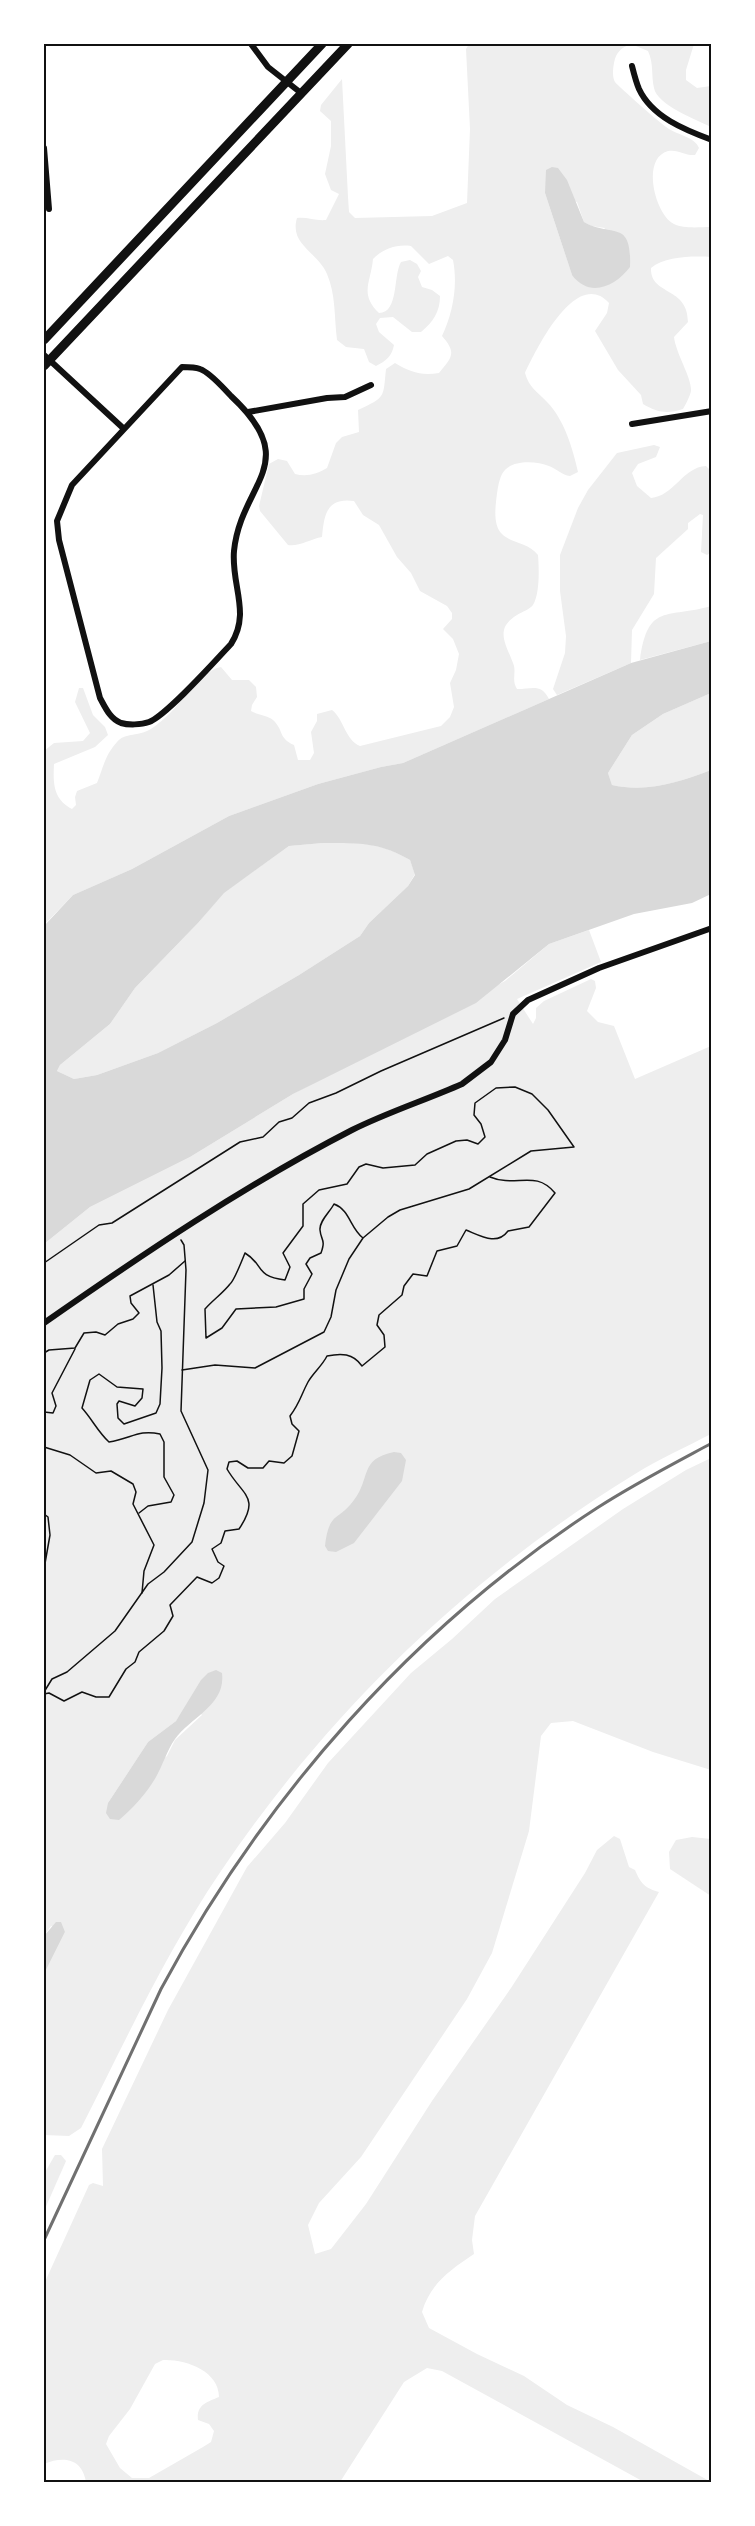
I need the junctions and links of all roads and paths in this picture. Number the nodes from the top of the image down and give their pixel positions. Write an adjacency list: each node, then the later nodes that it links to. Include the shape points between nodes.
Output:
1 (251, 44): 5 (street, via 268,67)
2 (322, 44): 5 (main road)
3 (348, 44): 6 (main road)
4 (632, 66): 7 (street, via 639,90 658,114)
5 (286, 81): 6 (street); 10 (main road)
6 (301, 93): 11 (main road)
7 (711, 140)
8 (44, 148): 9 (street)
9 (49, 209)
10 (44, 340)
11 (45, 360): 16 (street)
12 (371, 385): 14 (street, via 345,397)
13 (711, 411): 15 (street)
14 (248, 412): 16 (street, via 201,369 182,367); 16 (street, via 266,442 265,468 235,540 232,565 241,618 239,632 164,711 149,722 133,724 120,722 109,714 100,698 57,521 72,485)
15 (632, 424)
16 (123, 428)
17 (711, 928): 18 (street, via 558,985 528,1000)
18 (513, 1014): 20 (street, via 506,1040 476,1076 355,1129); 23 (path, via 309,1103 263,1137 240,1142 112,1223 99,1225)
19 (489, 1177): 21 (path, via 469,1189 400,1210); 21 (path, via 531,1151 574,1148 532,1094 496,1088 475,1103 474,1115 485,1137 478,1144 456,1141 426,1154 415,1165 383,1168 366,1164 359,1167 347,1184 319,1190 303,1204 303,1226 282,1252 290,1267 285,1280 269,1278 245,1253 233,1281 205,1309 206,1338 222,1328 236,1309 276,1307 304,1299 304,1288 312,1274 306,1264 321,1253 325,1244 320,1230 334,1204 345,1210); 35 (path, via 499,1181 537,1180 547,1183 555,1193 529,1227 508,1232 496,1240 466,1230 457,1246 437,1251 427,1276 413,1274 402,1295 379,1315 377,1325 384,1335 385,1347 374,1358 362,1366 346,1354 327,1356 290,1416 300,1431 292,1455 284,1463 269,1461 263,1468 248,1468 237,1461 229,1462 227,1468 249,1497 250,1506 238,1529 225,1531 221,1543 212,1549 224,1566 219,1578 212,1583 197,1577 183,1590 170,1605 173,1616 164,1631 139,1652 109,1697 82,1692 64,1701)
20 (177, 1234): 22 (path, via 184,1245); 25 (street)
21 (363, 1238): 28 (path, via 336,1290 324,1332 255,1368 216,1365)
22 (186, 1260): 24 (path); 28 (path)
23 (44, 1263)
24 (153, 1285): 26 (path, via 130,1296 139,1313 133,1319 118,1324 105,1335 84,1333); 31 (path, via 162,1368 156,1413 124,1424 118,1418 117,1404 119,1401 135,1406 142,1398 142,1389 117,1387 99,1374 90,1380 82,1408 109,1442 127,1439 141,1431 160,1434 164,1442 164,1477 174,1495 171,1502 148,1506)
25 (44, 1323)
26 (75, 1348): 27 (path); 29 (path, via 52,1393 56,1406 53,1413)
27 (44, 1353)
28 (182, 1370): 34 (path, via 181,1411 208,1470 204,1503 192,1542)
29 (44, 1412)
30 (44, 1447): 31 (path, via 70,1455 96,1473 111,1471 123,1476 133,1484 133,1503)
31 (139, 1513): 34 (path, via 154,1545 144,1571)
32 (44, 1514): 33 (path, via 50,1534)
33 (44, 1569)
34 (142, 1594): 35 (path, via 115,1630 67,1672 52,1679)
35 (44, 1693)

